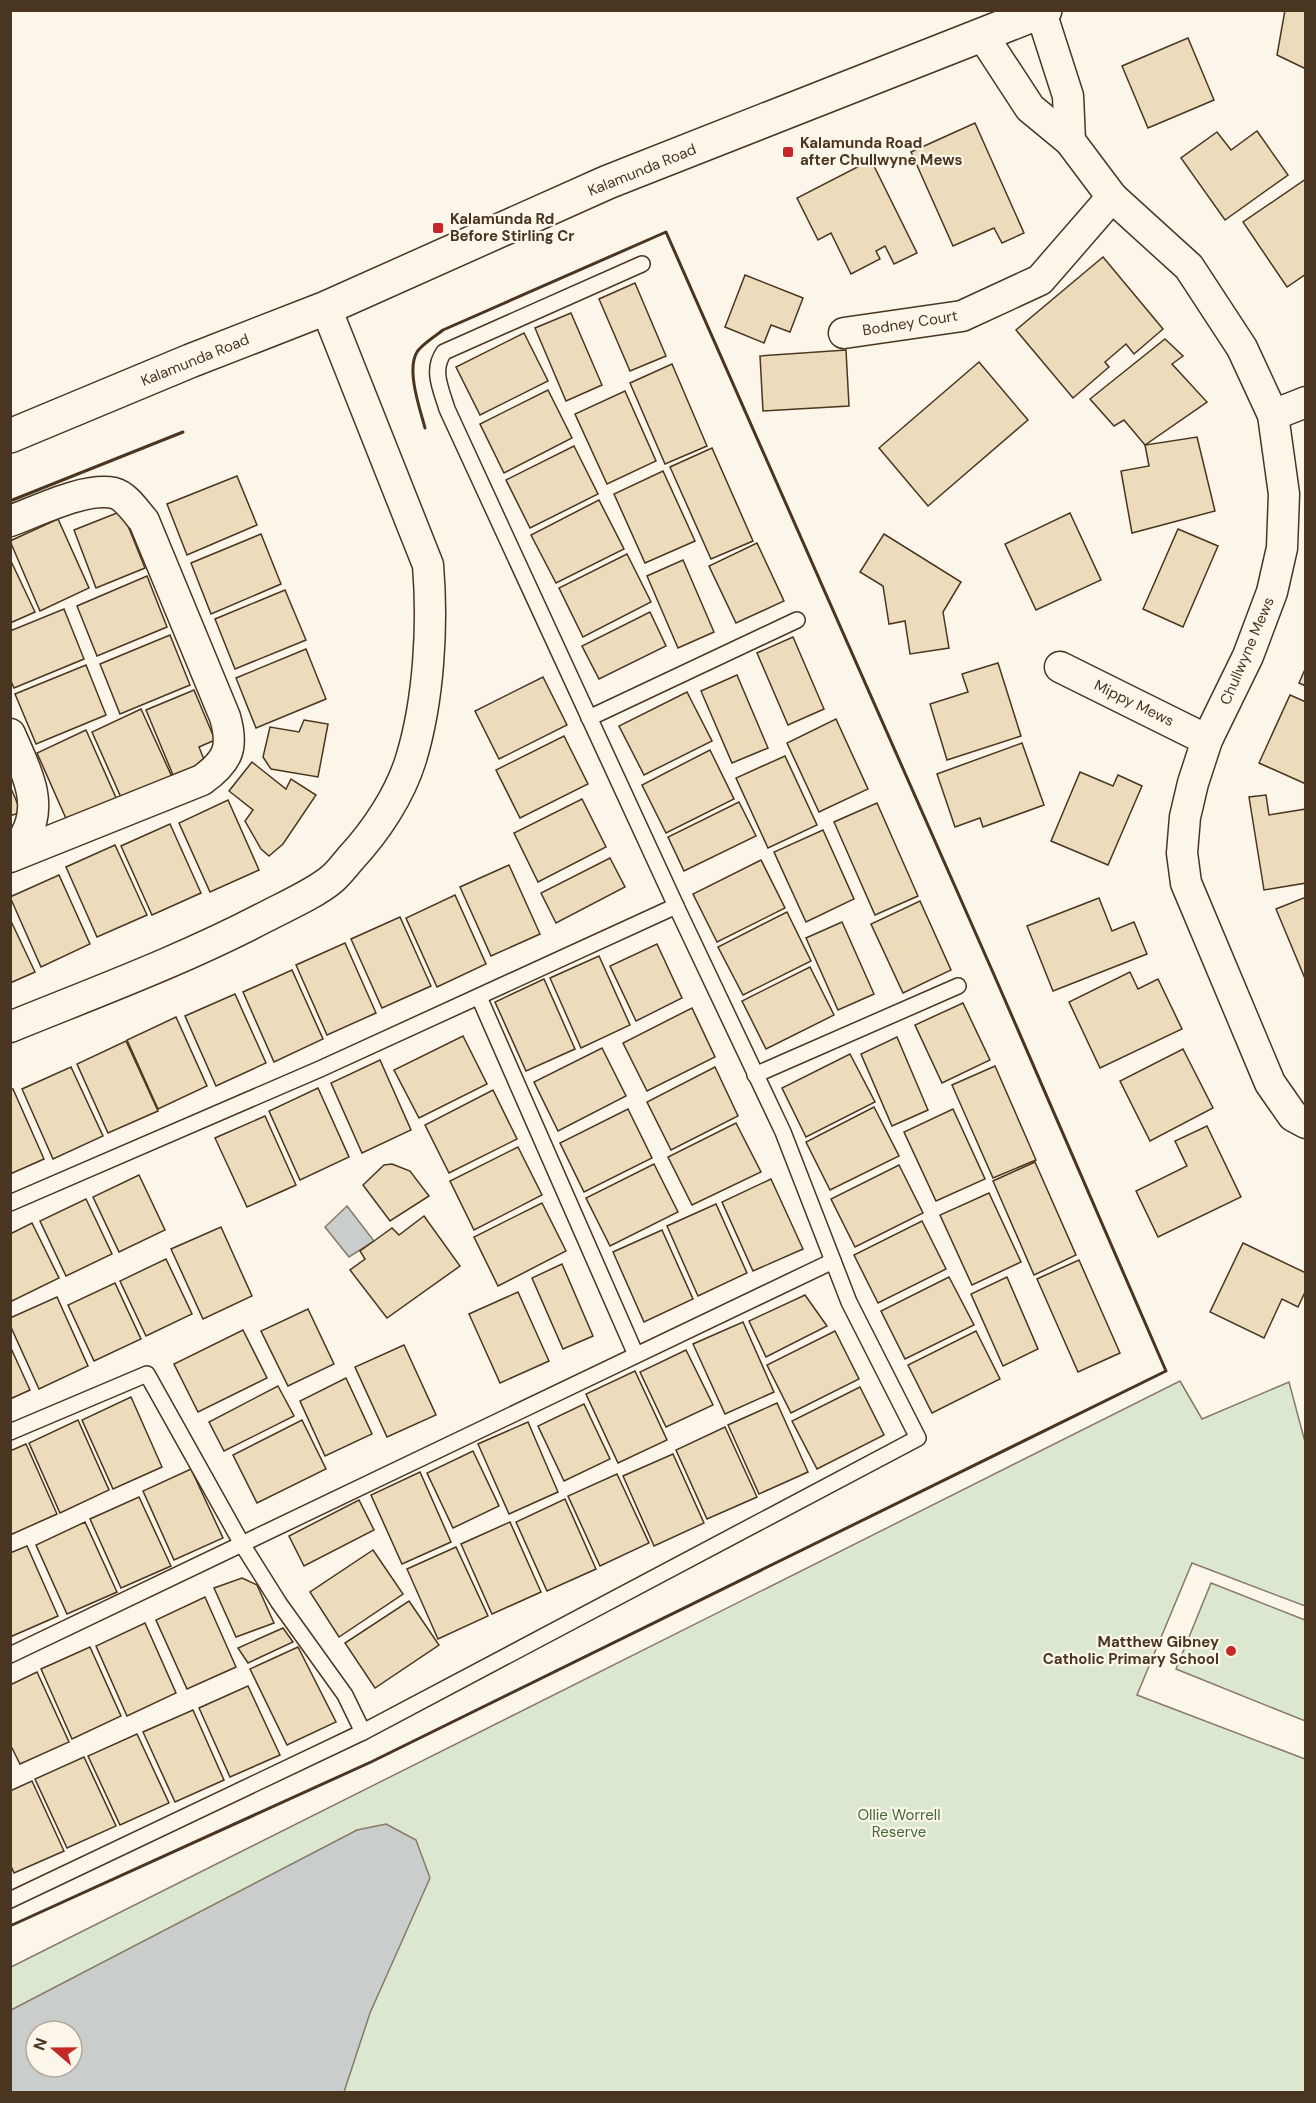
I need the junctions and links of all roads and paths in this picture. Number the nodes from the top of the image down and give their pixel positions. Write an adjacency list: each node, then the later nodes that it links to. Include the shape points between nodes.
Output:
1 (1043, 11): 2 (main road, Kalamunda Road); 3 (street, via 1068,96)
2 (983, 36): 3 (street, Chullwyne Mews, via 1030,108); 6 (main road, Kalamunda Road, via 608,182)
3 (1070, 141): 4 (street, Chullwyne Mews)
4 (1112, 197): 7 (street, Bodney Court, via 1040,280 962,316); 9 (street, Chullwyne Mews, via 1190,267 1242,348)
5 (642, 264): 14 (lane, via 444,352 437,361 437,377 447,409)
6 (326, 308): 10 (main road, Kalamunda Road); 21 (street, via 428,565 430,645 421,710 411,759 394,798 367,841 332,879 287,906 226,938)
7 (844, 333)
8 (1305, 402): 9 (street)
9 (1274, 415): 16 (street, Chullwyne Mews, via 1284,494 1282,548 1272,592 1248,656)
10 (10, 436)
11 (10, 521): 17 (street, via 94,493 115,493 131,504 144,521 230,735 228,753 217,769 202,780)
12 (796, 620): 14 (lane)
13 (1060, 667): 16 (street, Mippy Mews)
14 (589, 718): 18 (lane)
15 (10, 734): 17 (street, via 28,777 34,816 25,837)
16 (1207, 740): 23 (street, Chullwyne Mews, via 1185,817 1182,853 1186,884 1270,1083 1293,1116)
17 (10, 855)
18 (676, 906): 20 (lane); 22 (lane)
19 (958, 986): 22 (lane)
20 (479, 997): 24 (lane); 26 (lane)
21 (10, 1027)
22 (755, 1075): 25 (lane, via 783,1132)
23 (1305, 1123)
24 (10, 1203)
25 (833, 1261): 26 (lane); 30 (lane, via 849,1302 918,1438)
26 (636, 1355): 28 (lane)
27 (10, 1432): 28 (lane, via 147,1374)
28 (242, 1544): 29 (lane); 30 (lane, via 345,1695)
29 (10, 1655)
30 (363, 1732): 31 (lane)
31 (10, 1900)

